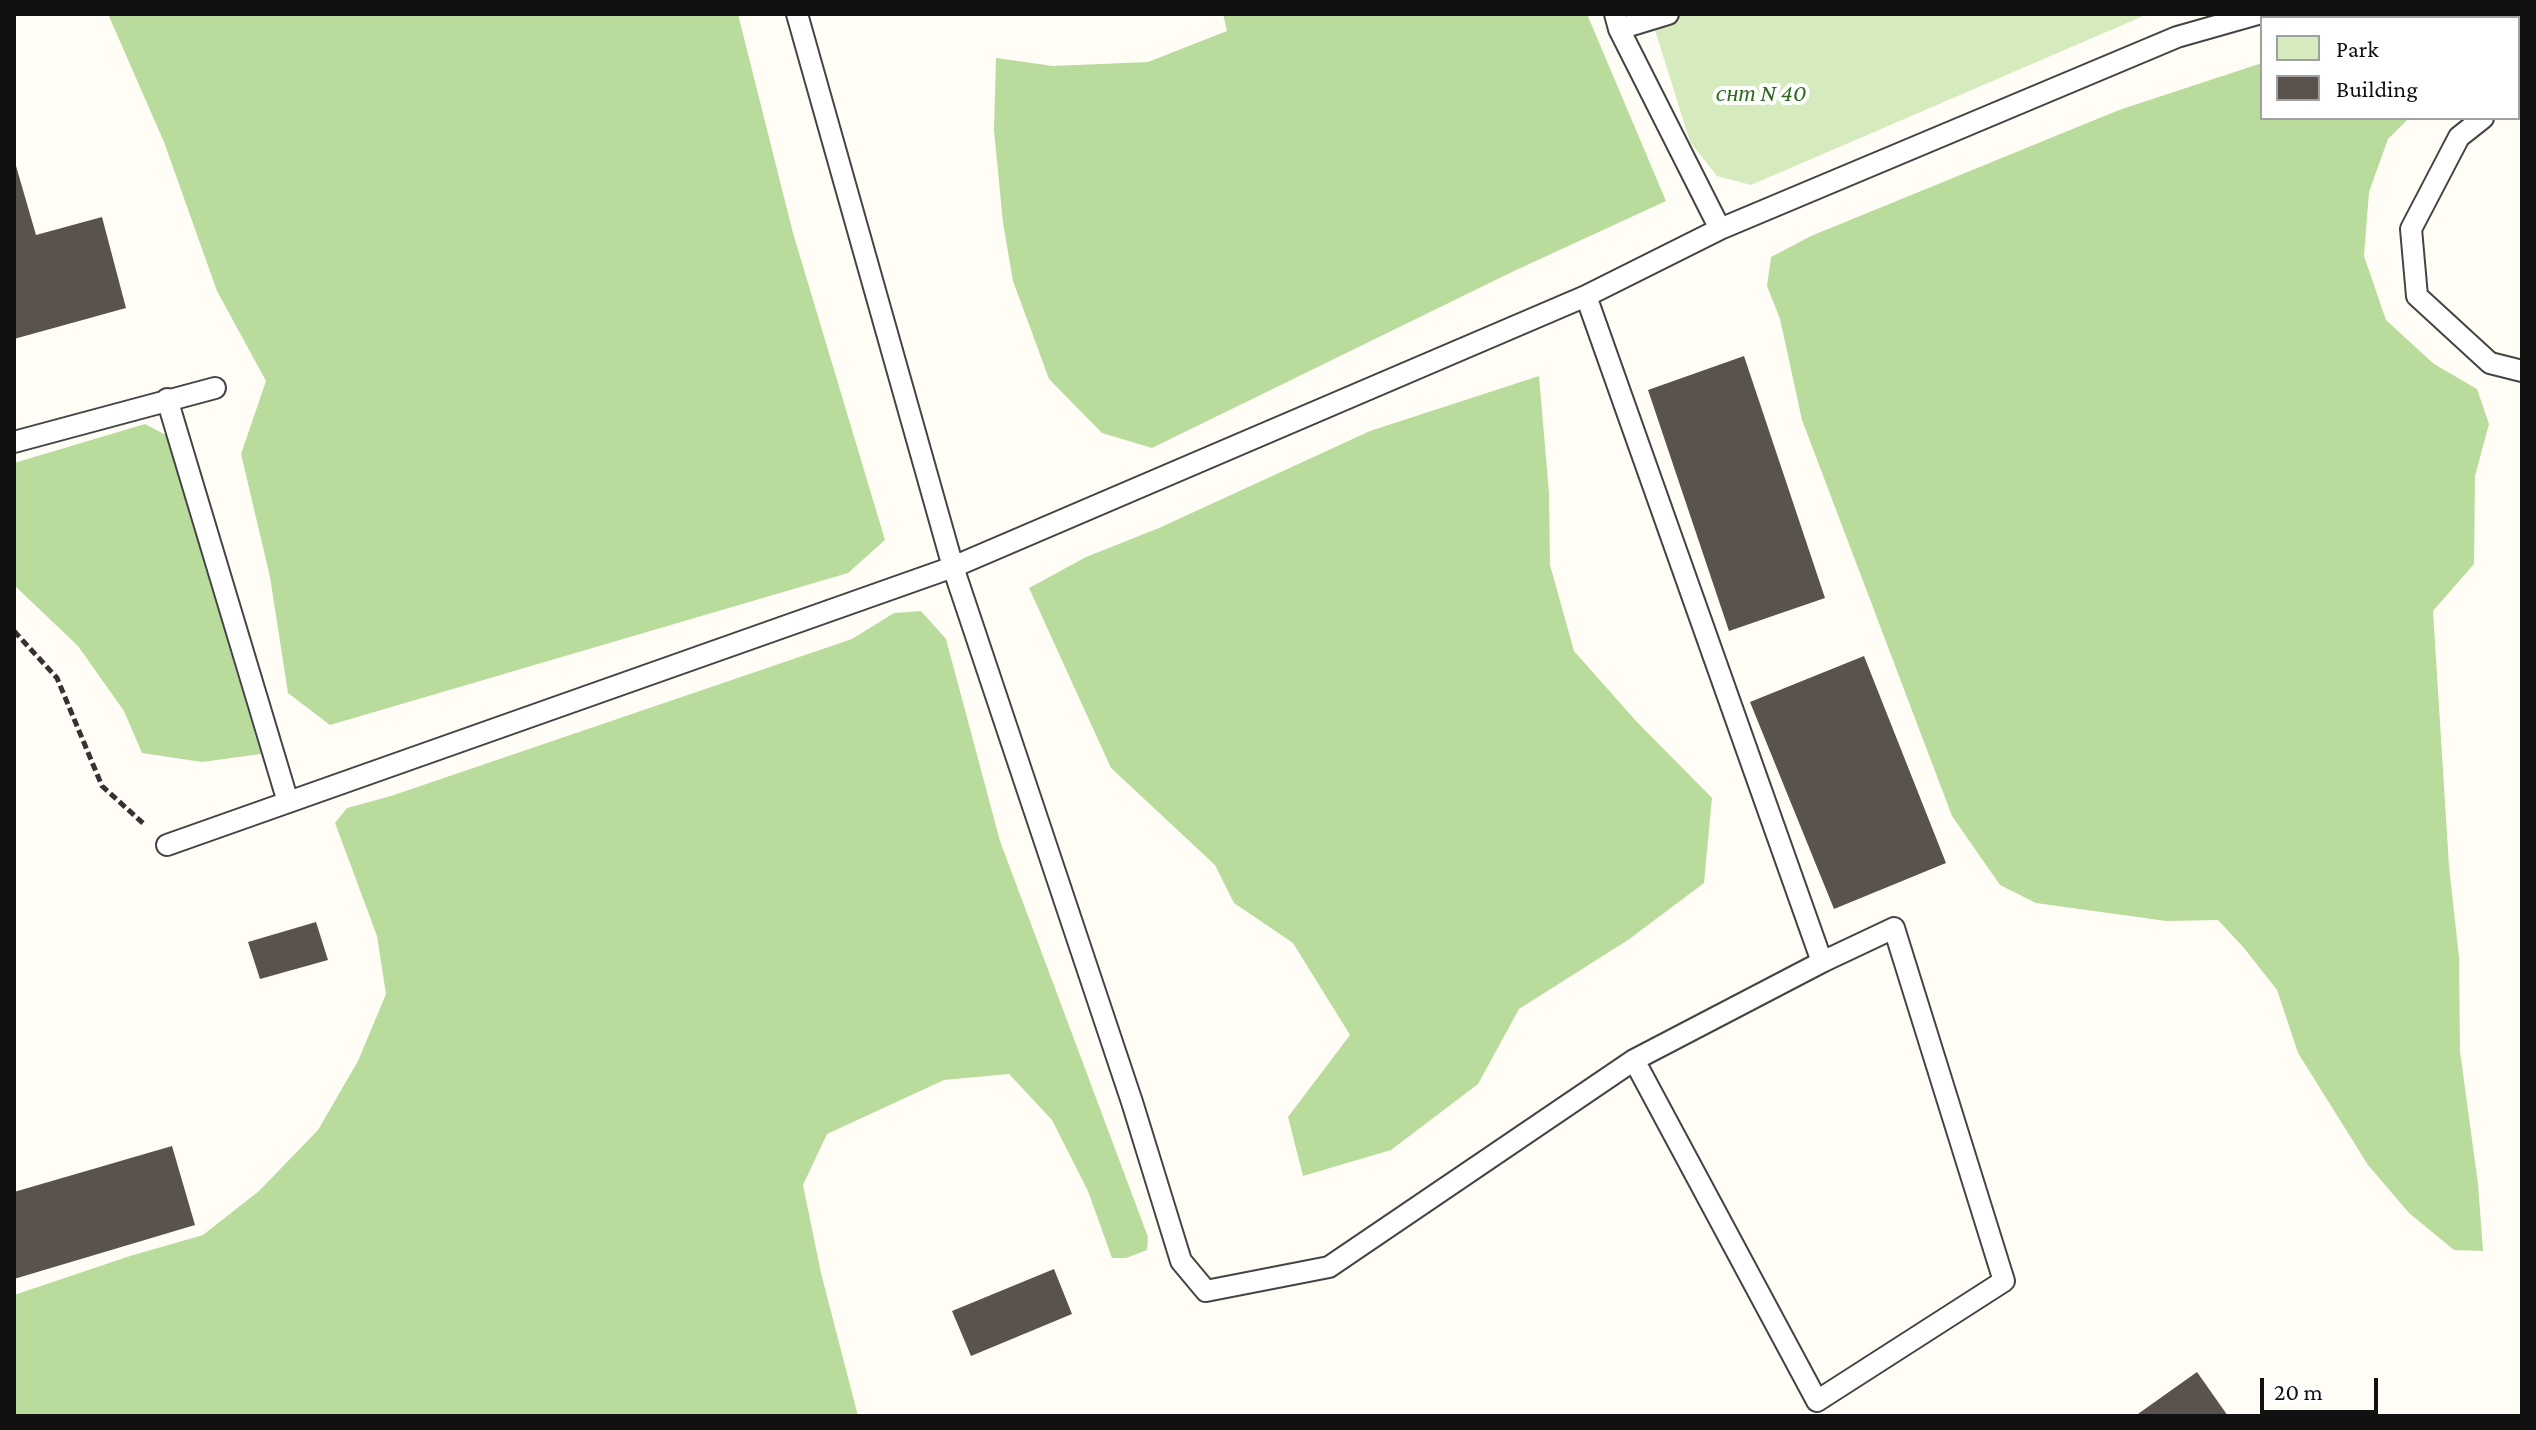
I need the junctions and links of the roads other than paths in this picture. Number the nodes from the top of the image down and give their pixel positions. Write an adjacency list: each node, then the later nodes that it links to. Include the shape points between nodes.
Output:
1 (797, 14): 12 (lane)
2 (1668, 14): 4 (lane)
3 (2258, 14): 6 (lane, via 2177,37)
4 (1617, 21): 6 (lane)
5 (2480, 120): 8 (lane, via 2459,137 2411,229 2417,296 2490,363)
6 (1720, 229): 7 (lane)
7 (1586, 296): 12 (lane); 15 (lane)
8 (2522, 371)
9 (215, 388): 10 (lane)
10 (167, 399): 11 (lane); 13 (lane)
11 (14, 442)
12 (953, 567): 13 (lane); 16 (lane, via 1181,1261 1206,1291 1329,1267)
13 (288, 802): 14 (lane)
14 (167, 845)
15 (1822, 962): 16 (lane); 16 (lane, via 1894,928 2004,1281 1817,1401)
16 (1634, 1060)

